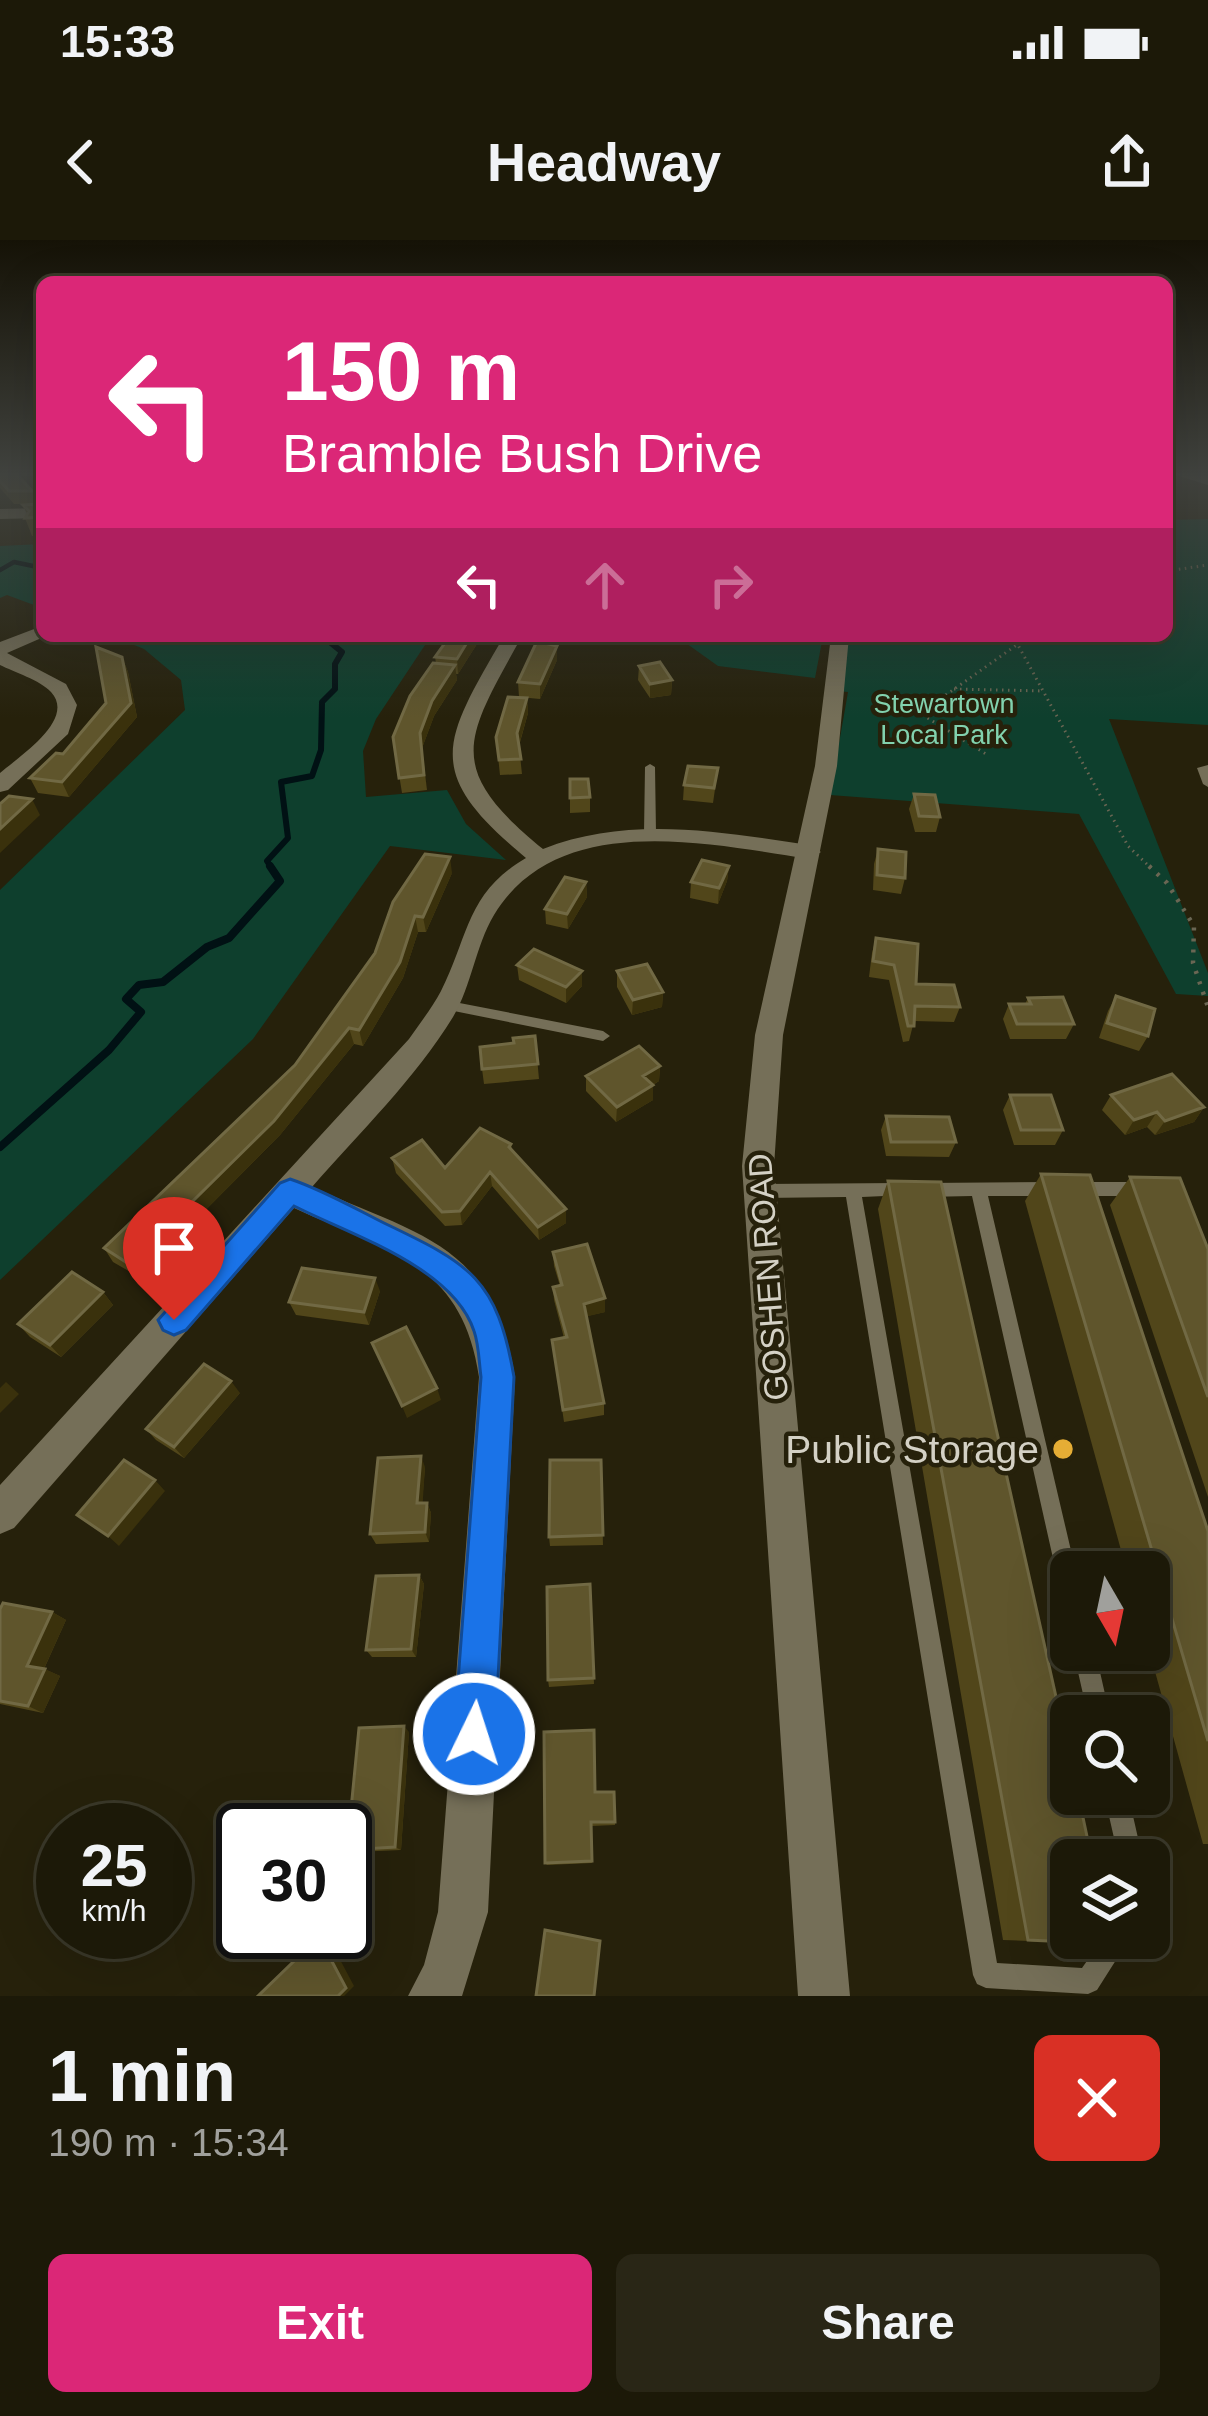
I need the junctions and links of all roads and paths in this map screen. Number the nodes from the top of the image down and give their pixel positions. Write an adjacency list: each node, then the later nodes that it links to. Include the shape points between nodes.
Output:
1 (1208, 565): 2 (path)
2 (1173, 570)
3 (36, 634): 7 (street)
4 (510, 642): 19 (street, via 466,721 458,753 477,804)
5 (839, 642): 18 (street, GOSHEN ROAD)
6 (1018, 644): 8 (path); 9 (path)
7 (0, 653): 16 (street, via 59,688 68,705 61,730)
8 (954, 689): 9 (path); 11 (path)
9 (1045, 691): 21 (path, via 1128,846 1167,883 1194,926 1192,963)
10 (925, 701): 12 (path, via 926,717)
11 (936, 702)
12 (986, 754)
13 (650, 766): 17 (lane)
14 (1208, 768): 15 (lane)
15 (1208, 784)
16 (0, 785)
17 (650, 833): 18 (street); 19 (street)
18 (809, 852): 27 (street, GOSHEN ROAD, via 769,1035)
19 (539, 858): 20 (street, via 487,906)
20 (444, 1006): 22 (lane); 26 (street, via 419,1046)
21 (1208, 1007)
22 (603, 1036)
23 (1090, 1189): 24 (lane); 25 (lane); 29 (lane)
24 (1154, 1189)
25 (979, 1190): 28 (lane); 31 (lane)
26 (290, 1191): 30 (street); 33 (street, via 460,1279 489,1327 497,1377 463,1912)
27 (760, 1191): 28 (lane); 34 (street, GOSHEN ROAD)
28 (853, 1191): 32 (lane, via 986,1975 1088,1981)
29 (1097, 1211)
30 (0, 1514)
31 (1061, 1551)
32 (1103, 1959)
33 (434, 1996)
34 (824, 1996)

